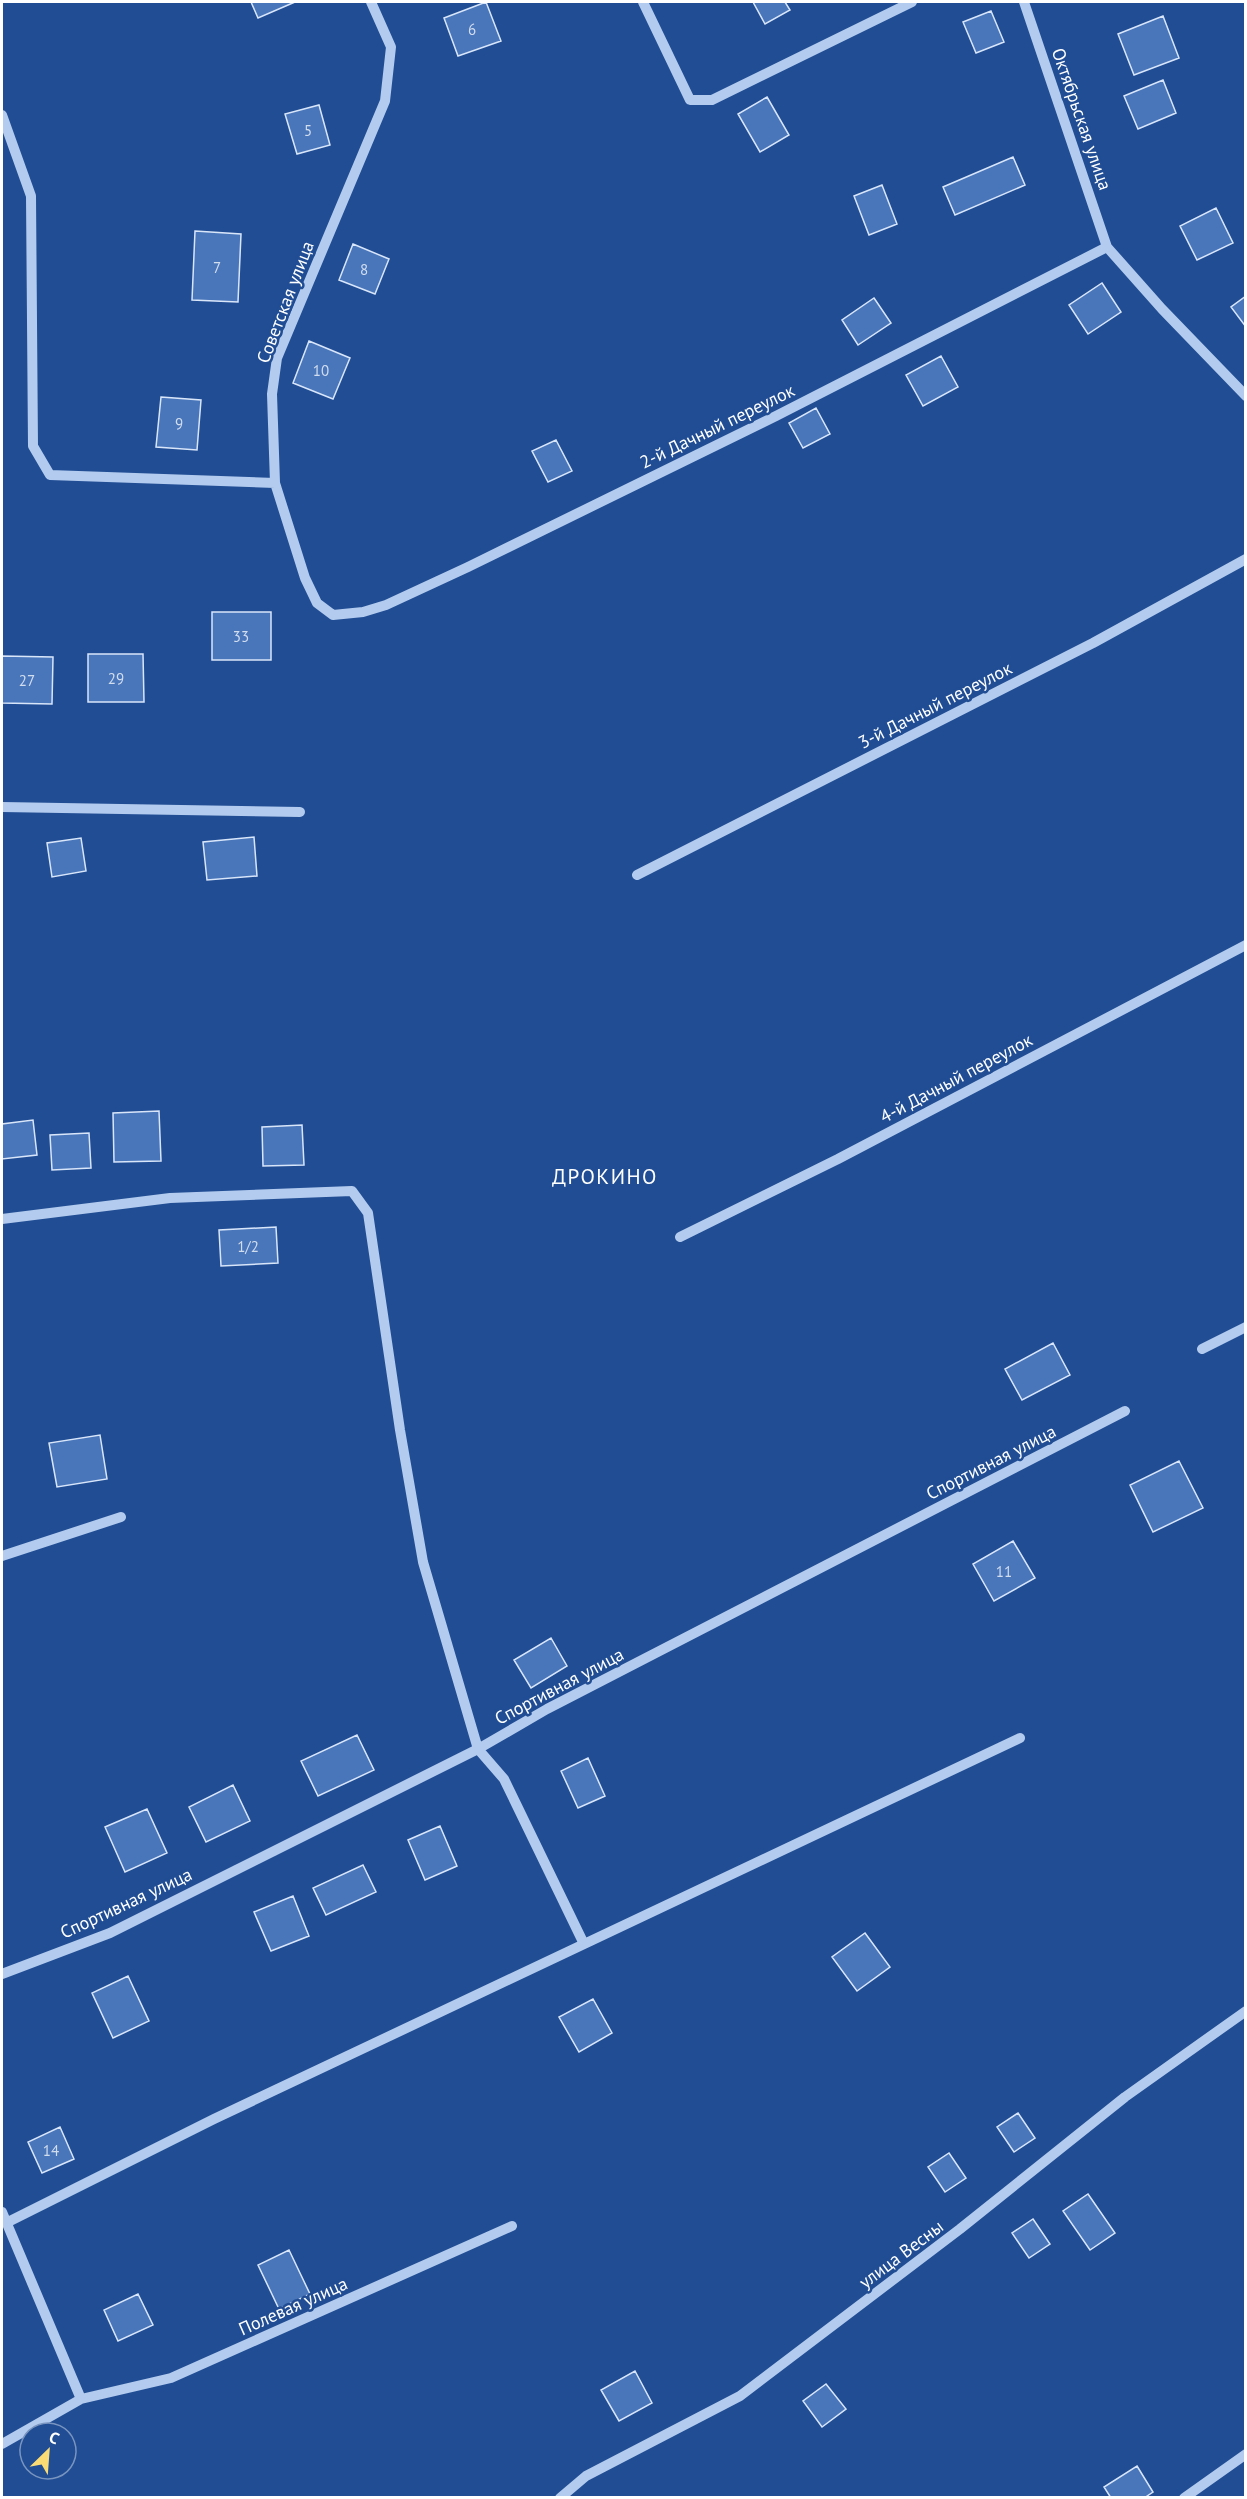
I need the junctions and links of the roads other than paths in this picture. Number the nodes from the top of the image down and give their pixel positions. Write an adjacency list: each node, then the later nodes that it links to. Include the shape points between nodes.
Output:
1 (371, 2): 8 (street, Советская улица, via 391,47 385,100 277,358 272,394)
2 (643, 2): 3 (street, via 690,100 712,100)
3 (912, 2)
4 (1024, 2): 6 (street, Октябрьская улица)
5 (2, 115): 8 (street, via 31,196 33,446 50,475)
6 (1107, 247): 7 (street); 10 (street, 2-й Дачный переулок, via 468,567 386,605)
7 (1245, 396)
8 (275, 483): 10 (street, Советская улица, via 305,578 317,603)
9 (1245, 559): 13 (street, 3-й Дачный переулок, via 1093,643)
10 (333, 615)
11 (2, 807): 12 (street)
12 (300, 812)
13 (637, 875)
14 (1245, 945): 16 (street, 4-й Дачный переулок, via 838,1159)
15 (2, 1219): 23 (street, via 170,1198 352,1191 368,1213 423,1562)
16 (680, 1237)
17 (1245, 1327): 18 (street)
18 (1202, 1349)
19 (1125, 1411): 23 (street, Спортивная улица, via 547,1709)
20 (121, 1517): 21 (street)
21 (2, 1556)
22 (1020, 1738): 24 (street)
23 (478, 1749): 24 (street, via 504,1779); 25 (street, Спортивная улица, via 110,1933)
24 (584, 1944): 28 (street, via 214,2119)
25 (2, 1974)
26 (1245, 2011): 33 (street, улица Весны, via 1125,2097 960,2229 740,2396 586,2476)
27 (2, 2212): 28 (street)
28 (6, 2223): 30 (street)
29 (512, 2226): 30 (street, Полевая улица, via 171,2378)
30 (81, 2399): 31 (street, Полевая улица)
31 (2, 2444)
32 (1245, 2454): 34 (street)
33 (560, 2498)
34 (1184, 2498)

